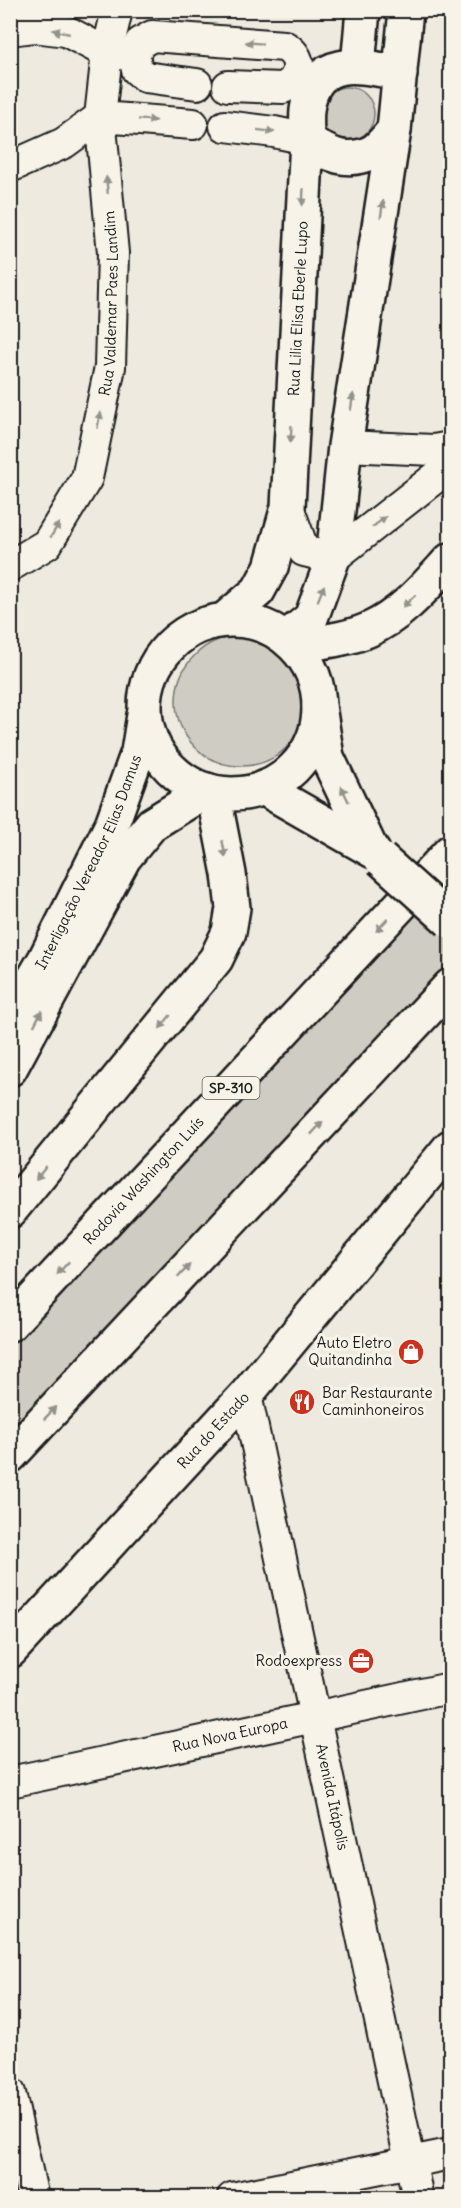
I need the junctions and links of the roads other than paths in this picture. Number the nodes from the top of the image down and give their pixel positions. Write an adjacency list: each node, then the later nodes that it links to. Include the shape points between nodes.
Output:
1 (117, 10): 5 (street, Rua Valdemar Paes Landim)
2 (363, 10): 6 (main road)
3 (406, 10): 8 (main road)
4 (10, 30): 5 (street, one-way to 4, via 66,31 34,27)
5 (120, 54): 7 (street, one-way to 5, via 284,46 152,36); 9 (street, via 145,77); 11 (street, Rua Valdemar Paes Landim)
6 (358, 66): 7 (main road); 8 (main road)
7 (312, 69): 10 (street, via 296,76 284,88); 15 (main road, Rua Lilia Elisa Eberle Lupo)
8 (400, 74): 14 (main road)
9 (197, 84)
10 (228, 86)
11 (100, 117): 12 (street, one-way to 12); 16 (street, via 64,143); 23 (street, Rua Valdemar Paes Landim, one-way to 11, via 47,544 87,478 110,367 113,254)
12 (193, 124)
13 (225, 126): 15 (street, one-way to 15)
14 (394, 130): 15 (main road, via 375,150 357,157 338,157); 17 (main road, one-way to 14)
15 (307, 139): 20 (main road, Rua Lilia Elisa Eberle Lupo, one-way to 20)
16 (10, 167)
17 (345, 446): 18 (street, via 434,450); 21 (main road)
18 (450, 447)
19 (450, 466): 21 (street, one-way to 19)
20 (288, 507): 21 (street, via 304,551); 24 (main road, Rua Lilia Elisa Eberle Lupo, via 271,567 258,591)
21 (333, 558): 25 (main road, one-way to 21, via 311,618)
22 (450, 560): 25 (main road, one-way to 25, via 393,616 368,630 342,638)
23 (10, 566)
24 (224, 620): 25 (main road, via 246,620 267,627); 26 (main road, via 195,628 170,645 153,670)
25 (290, 642): 27 (main road, via 308,664)
26 (146, 699): 29 (main road, via 148,728 160,755 180,777); 34 (main road, Interligação Vereador Elias Damus, via 138,752 112,824 45,959)
27 (319, 706): 28 (main road, via 317,727 298,764); 31 (main road, one-way to 27, via 327,757)
28 (263, 788): 29 (main road, via 238,794); 31 (main road)
29 (210, 791): 35 (main road, Interligação Vereador Elias Damus, one-way to 29, via 124,858 152,824); 39 (main road, one-way to 39, via 229,874 233,908 229,932 216,959)
30 (450, 852): 40 (main road, Rodovia Washington Luís / SP-310, one-way to 40)
31 (375, 853): 32 (main road, bridge)
32 (450, 921)
33 (450, 986): 42 (main road, one-way to 33)
34 (10, 1019)
35 (10, 1069)
36 (450, 1147): 38 (main road, Rua do Estado)
37 (450, 1183): 38 (main road, Rua do Estado)
38 (407, 1201): 41 (main road, Rua do Estado)
39 (10, 1211)
40 (10, 1324)
41 (246, 1395): 43 (main road, Rua do Estado); 45 (street, Avenida Itápolis)
42 (10, 1456)
43 (10, 1651)
44 (450, 1688): 45 (street, Rua Nova Europa)
45 (316, 1718): 46 (street, Rua Nova Europa); 49 (street, Avenida Itápolis)
46 (10, 1782)
47 (10, 2093): 50 (street)
48 (450, 2154): 49 (street)
49 (411, 2163): 51 (street); 52 (street, Avenida Itápolis)
50 (33, 2198)
51 (232, 2198)
52 (418, 2198)

